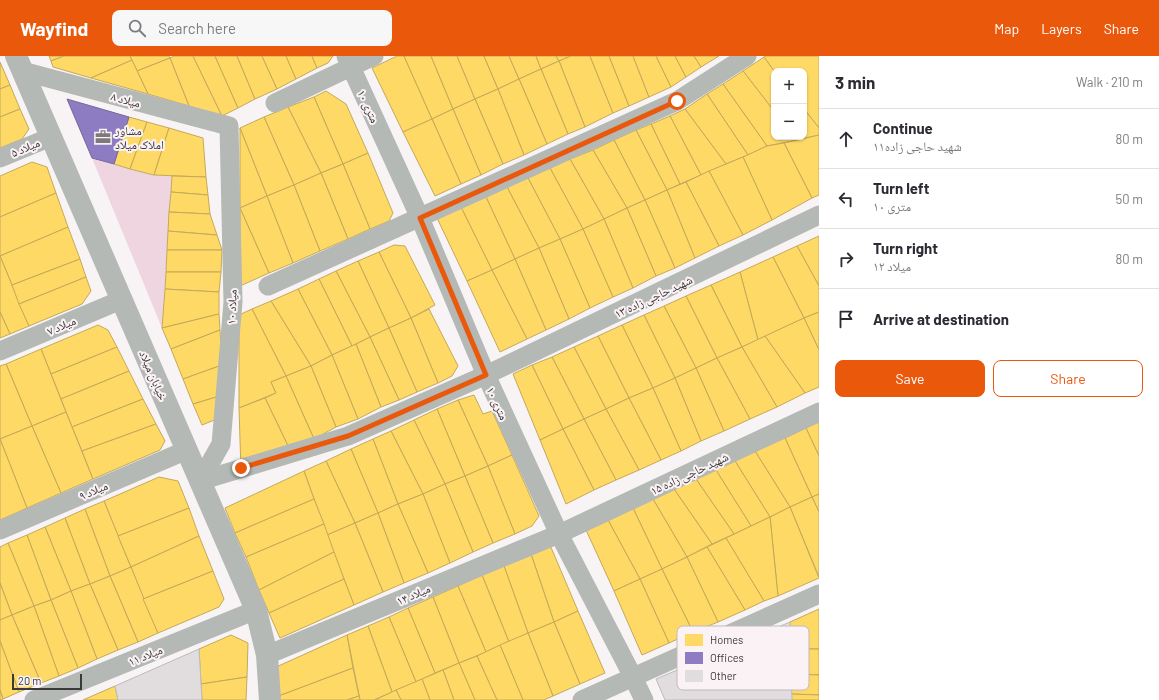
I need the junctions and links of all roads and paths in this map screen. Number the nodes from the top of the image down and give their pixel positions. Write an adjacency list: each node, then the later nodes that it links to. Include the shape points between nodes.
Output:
1 (374, 56): 3 (street)
2 (747, 56): 10 (street, via 677,101)
3 (348, 61): 5 (street); 10 (street, ۱۰ متری)
4 (19, 64): 6 (street, میلاد ۸); 7 (street, خیابان میلاد)
5 (275, 103)
6 (229, 126): 17 (street, میلاد ۱۰, via 233,302 221,444)
7 (50, 136): 8 (street, میلاد ۵); 12 (street, خیابان میلاد)
8 (0, 158)
9 (819, 215): 14 (street, شهید حاجی زاده ۱۳)
10 (420, 218): 11 (street); 14 (street, ۱۰ متری)
11 (268, 286)
12 (122, 300): 13 (street, میلاد ۷); 16 (street, خیابان میلاد)
13 (0, 351)
14 (486, 375): 17 (street, شهید حاجی زاده ۱۳, via 348,436); 19 (street, ۱۰ متری)
15 (819, 412): 19 (street, شهید حاجی زاده ۱۵)
16 (187, 450): 17 (street, خیابان میلاد); 18 (street, میلاد ۹)
17 (200, 481): 21 (street, خیابان میلاد)
18 (0, 530)
19 (559, 534): 23 (street, میلاد ۱۴); 25 (street, ۱۰ متری)
20 (819, 594): 22 (street)
21 (256, 610): 23 (street, خیابان میلاد); 26 (street, میلاد ۱۱)
22 (746, 626)
23 (267, 655): 27 (street, خیابان میلاد)
24 (677, 657): 25 (street)
25 (633, 676): 28 (street); 29 (street, ۱۰ متری)
26 (34, 700)
27 (270, 700)
28 (582, 700)
29 (644, 700)

